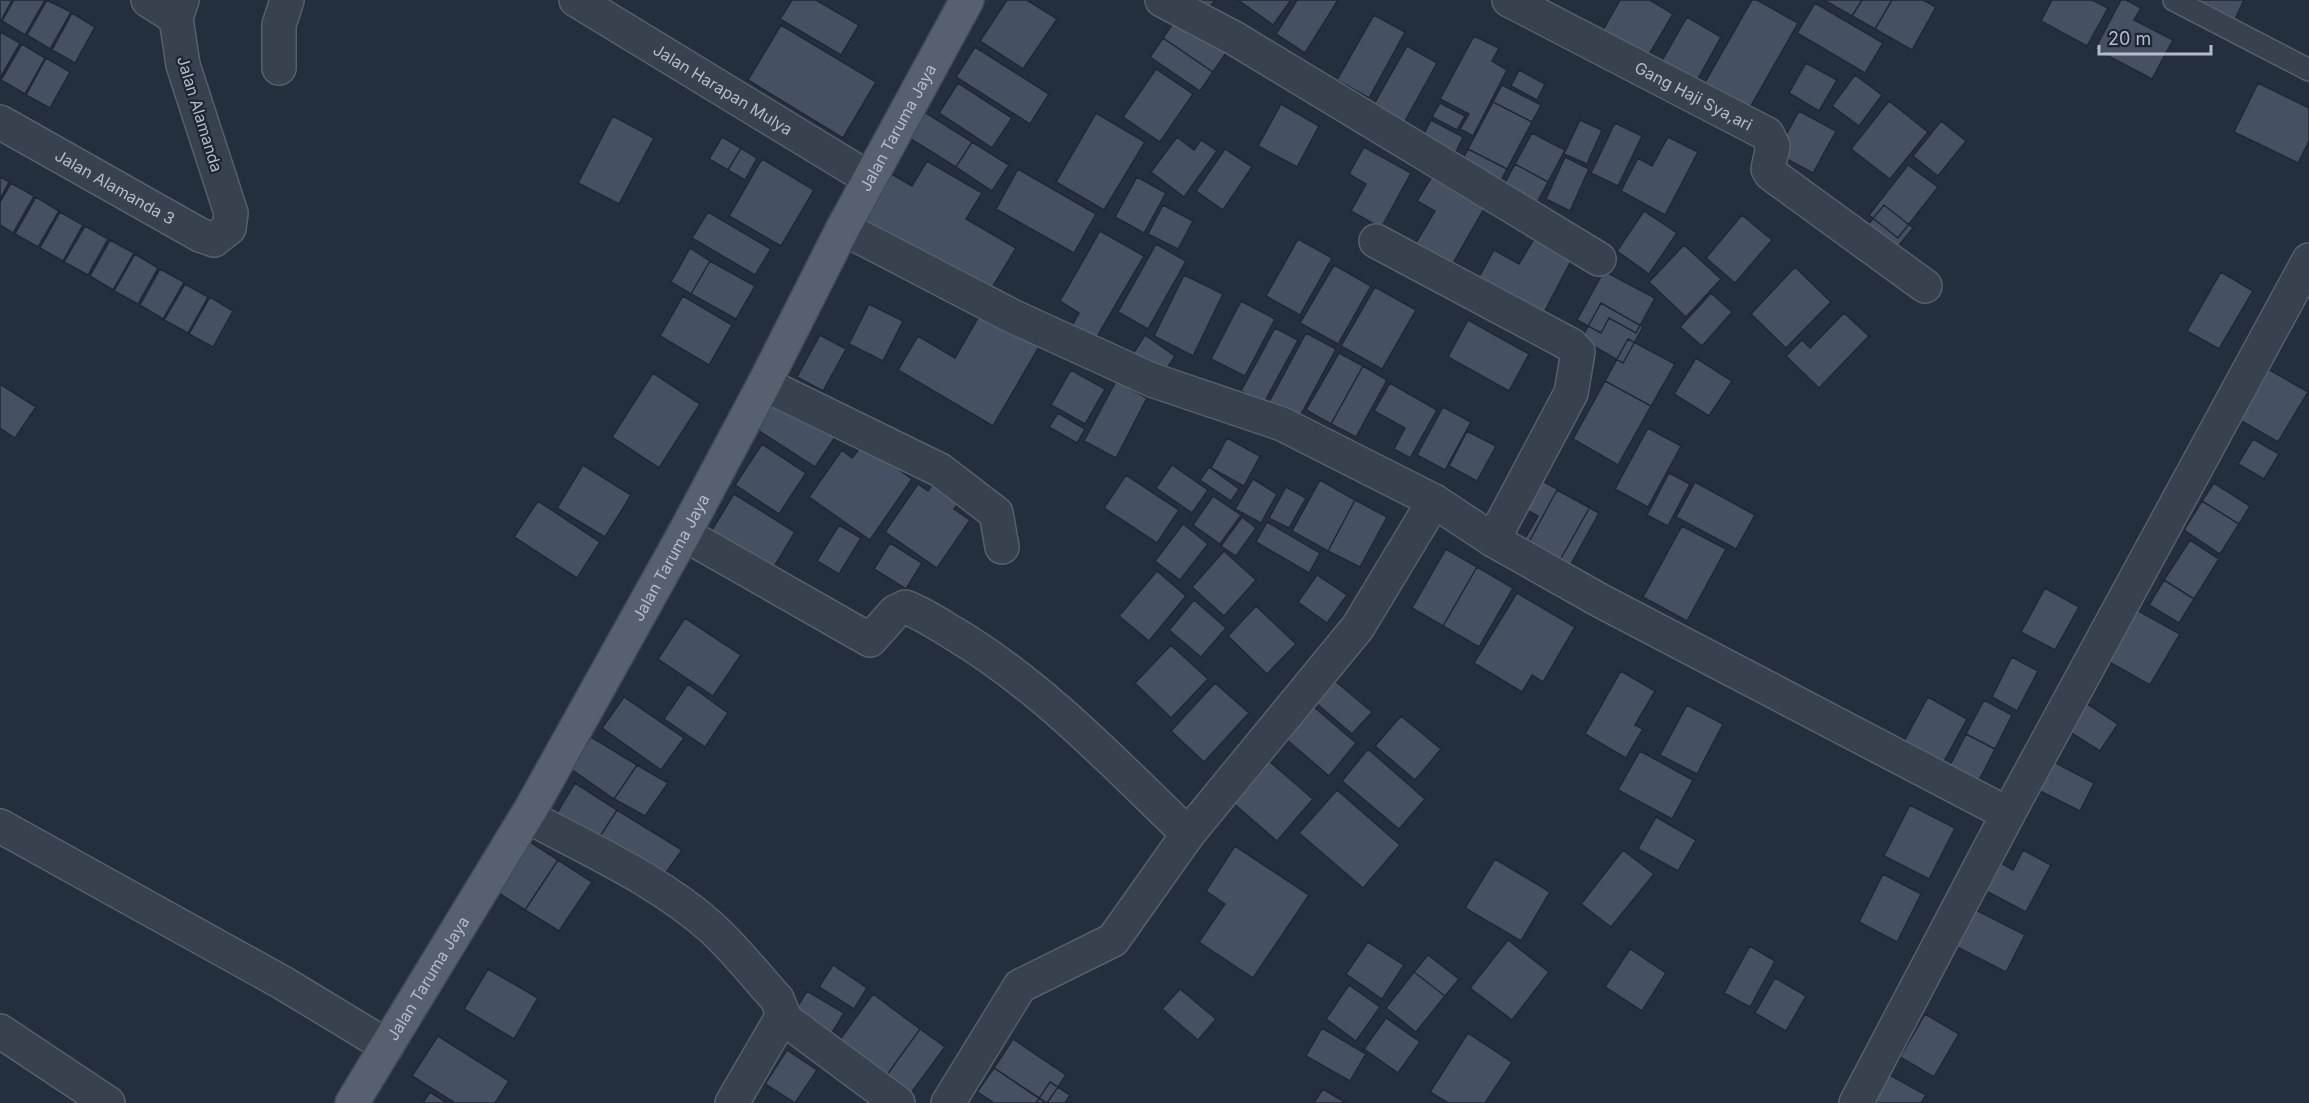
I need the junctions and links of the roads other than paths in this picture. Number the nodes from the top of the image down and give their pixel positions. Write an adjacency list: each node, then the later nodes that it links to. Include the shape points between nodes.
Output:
1 (148, 0): 8 (street)
2 (287, 0): 9 (street, via 279,25)
3 (576, 0): 12 (street, Jalan Harapan Mulya)
4 (967, 0): 12 (main road, Jalan Taruma Jaya)
5 (1162, 0): 16 (street, via 1234,38)
6 (1509, 0): 18 (street, Gang Haji Sya,ari, via 1767,135 1773,146 1768,169 1771,174)
7 (2174, 0): 10 (lane)
8 (179, 9): 13 (street, Jalan Alamanda, via 183,65 231,213)
9 (279, 68)
10 (2309, 70)
11 (0, 123): 13 (street, Jalan Alamanda 3, via 200,235 214,240)
12 (870, 179): 14 (main road, Jalan Taruma Jaya)
13 (229, 228)
14 (843, 228): 19 (main road, Jalan Taruma Jaya); 20 (street, via 1012,316 1152,380 1282,424)
15 (1376, 241): 22 (street, via 1578,352 1571,393)
16 (1599, 259)
17 (2309, 260): 24 (street)
18 (1925, 286)
19 (764, 384): 21 (main road, Jalan Taruma Jaya); 23 (street, via 940,470 996,513)
20 (1434, 501): 22 (street); 27 (street, via 1358,627)
21 (684, 534): 25 (main road, Jalan Taruma Jaya); 27 (street, via 870,640 895,612 905,607 986,652 1078,729)
22 (1493, 540): 24 (street, via 1601,601)
23 (1002, 547)
24 (2008, 814): 36 (street)
25 (527, 816): 28 (street, via 630,872 712,928 777,999); 30 (main road, Jalan Taruma Jaya)
26 (0, 826): 30 (street, via 283,983)
27 (1188, 834): 35 (street, via 1113,940 1020,986)
28 (782, 1017): 33 (street); 34 (street)
29 (0, 1031): 31 (street)
30 (387, 1047): 32 (main road, Jalan Taruma Jaya)
31 (108, 1103)
32 (352, 1103)
33 (732, 1103)
34 (898, 1103)
35 (948, 1103)
36 (1856, 1103)

